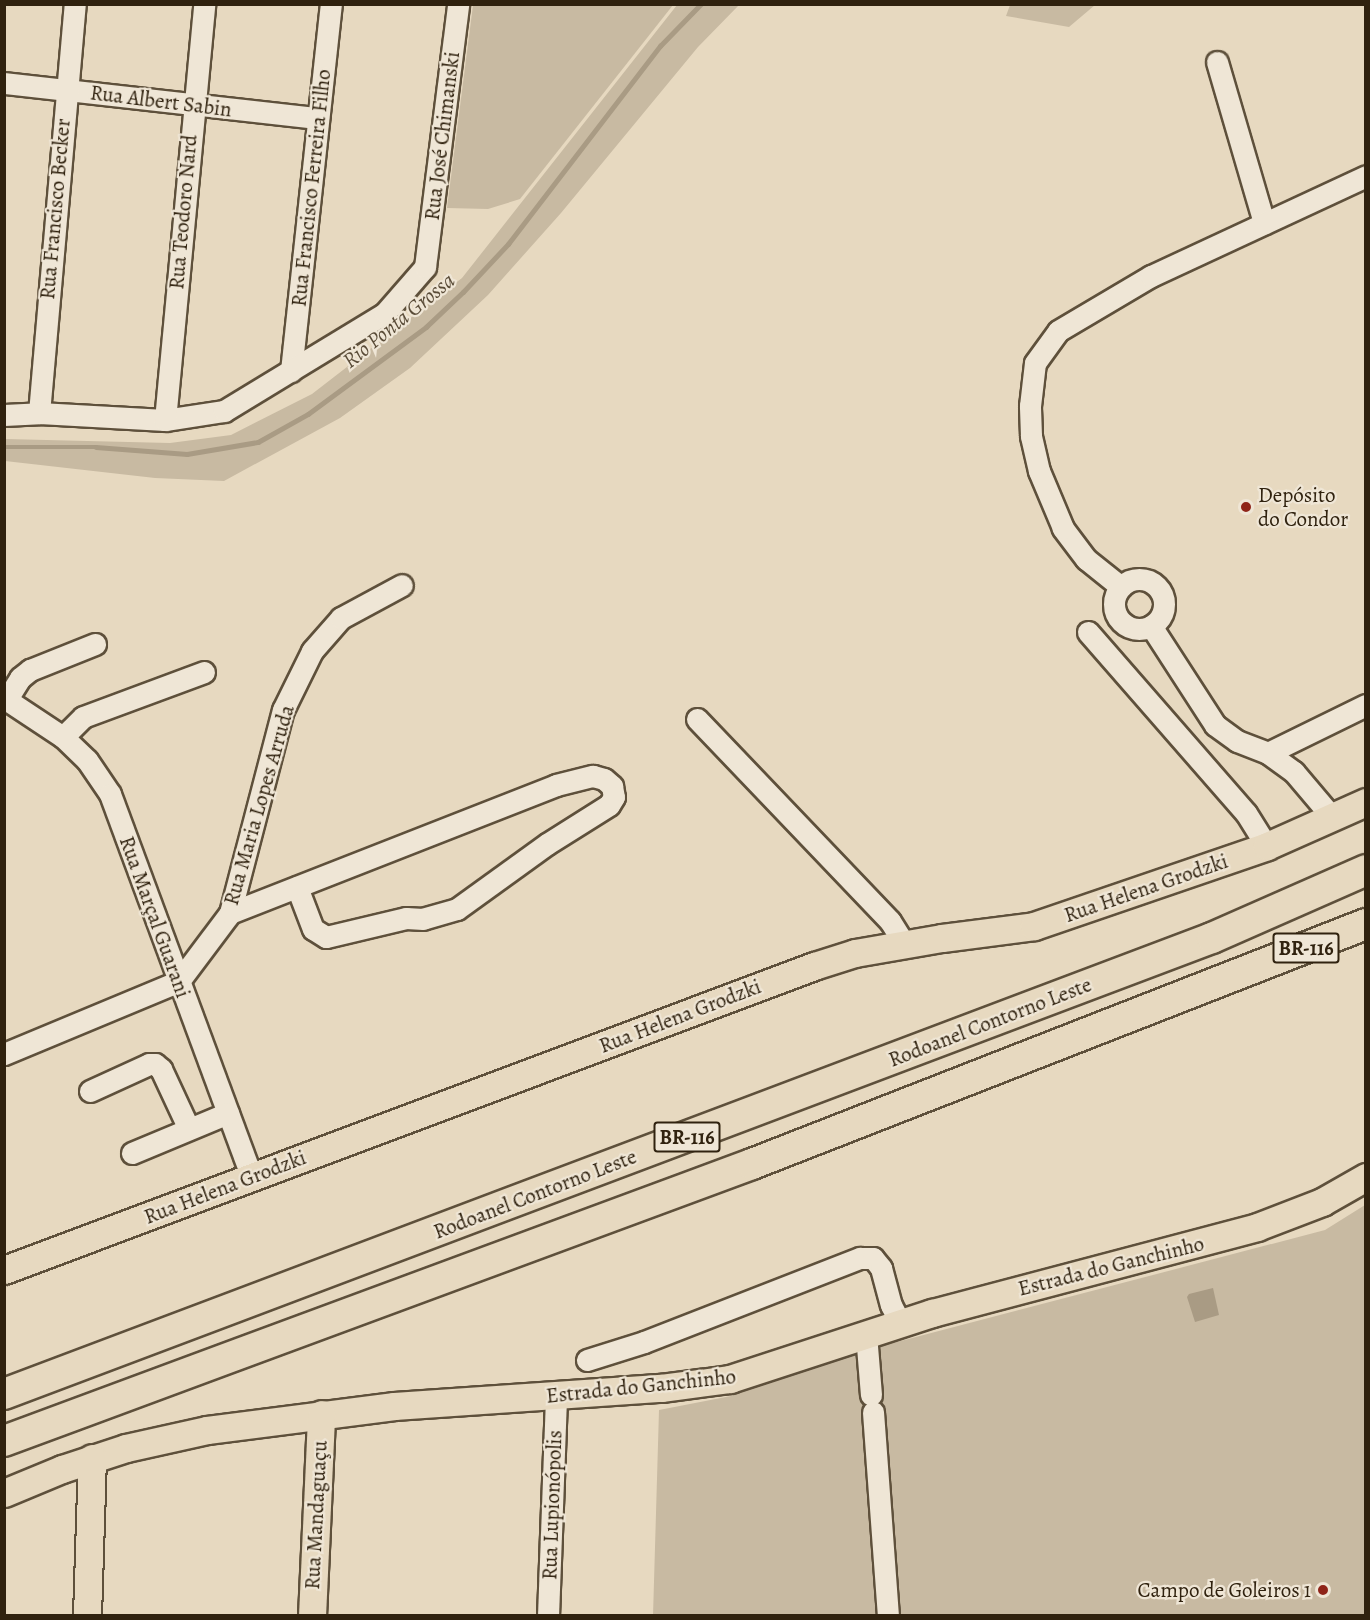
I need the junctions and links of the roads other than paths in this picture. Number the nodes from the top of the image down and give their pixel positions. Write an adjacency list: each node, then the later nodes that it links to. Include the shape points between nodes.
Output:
1 (75, 4): 7 (street, Rua Francisco Becker)
2 (204, 4): 8 (street, Rua Teodoro Nard)
3 (331, 4): 9 (street, Rua Francisco Ferreira Filho)
4 (458, 4): 12 (street, Rua José Chimanski, via 425,267 385,313)
5 (1217, 62): 11 (street)
6 (4, 83): 7 (street, Rua Albert Sabin)
7 (65, 90): 8 (street, Rua Albert Sabin); 13 (street, Rua Francisco Becker)
8 (192, 104): 9 (street, Rua Albert Sabin); 15 (street, Rua Teodoro Nard)
9 (318, 118): 12 (street, Rua Francisco Ferreira Filho)
10 (1365, 176): 11 (street)
11 (1263, 223): 17 (street, via 1151,276 1058,331 1035,363 1030,436 1039,471 1063,528 1086,560)
12 (291, 371): 15 (street, via 224,411)
13 (39, 413): 14 (street); 15 (street)
14 (4, 415)
15 (165, 420)
16 (402, 585): 32 (street, Rua Maria Lopes Arruda, via 341,618 312,651 283,710)
17 (1121, 587): 18 (street, via 1114,601 1122,622 1136,628); 18 (street, via 1135,579 1156,585 1164,607)
18 (1151, 626): 26 (street, via 1215,725 1237,741)
19 (1088, 632): 29 (street, via 1246,813)
20 (95, 644): 22 (street, via 30,670)
21 (204, 672): 25 (street, via 83,717)
22 (6, 698): 25 (street, Rua Marçal Guarani)
23 (1365, 705): 26 (street)
24 (697, 719): 35 (street, via 890,921)
25 (63, 736): 37 (street, Rua Marçal Guarani, via 87,760 110,794)
26 (1268, 753): 28 (street, via 1294,772)
27 (1365, 802): 28 (main road, Rua Helena Grodzki)
28 (1332, 817): 29 (main road, Rua Helena Grodzki)
29 (1267, 846): 35 (main road, Rua Helena Grodzki, via 1034,927)
30 (1365, 870): 49 (highway, Rodoanel Contorno Leste / BR-116, via 1212,938)
31 (297, 887): 31 (street, via 556,785 592,776 612,786 614,797 609,805 457,909 326,937 313,929); 32 (street)
32 (230, 913): 37 (street, Rua Maria Lopes Arruda)
33 (1365, 924): 36 (highway, BR-116)
34 (1365, 933): 36 (highway)
35 (905, 945): 43 (main road, Rua Helena Grodzki, via 855,953 814,966)
36 (1247, 972): 52 (highway, BR-116, via 752,1164)
37 (178, 981): 38 (street, Rua Maria Lopes Arruda); 40 (street, Rua Marçal Guarani)
38 (4, 1054)
39 (90, 1091): 41 (street, via 155,1064)
40 (228, 1113): 41 (street); 43 (street, Rua Marçal Guarani)
41 (189, 1129): 42 (street)
42 (132, 1153)
43 (252, 1177): 45 (main road, Rua Helena Grodzki)
44 (1365, 1177): 46 (main road, Estrada do Ganchinho, via 1322,1202 1257,1227)
45 (4, 1270)
46 (900, 1323): 47 (main road, Estrada do Ganchinho); 48 (street, via 881,1268 873,1258 860,1258 644,1342)
47 (866, 1334): 50 (main road, Estrada do Ganchinho, via 730,1378 661,1388); 58 (street)
48 (587, 1360)
49 (4, 1394)
50 (556, 1395): 51 (main road, Estrada do Ganchinho); 57 (street, Rua Lupionópolis)
51 (321, 1414): 53 (main road, Estrada do Ganchinho, via 166,1438); 56 (main road, Rua Mandaguaçu)
52 (4, 1441)
53 (92, 1458): 54 (main road, Estrada do Ganchinho); 55 (main road)
54 (4, 1493)
55 (87, 1616)
56 (312, 1616)
57 (548, 1616)
58 (888, 1616)

